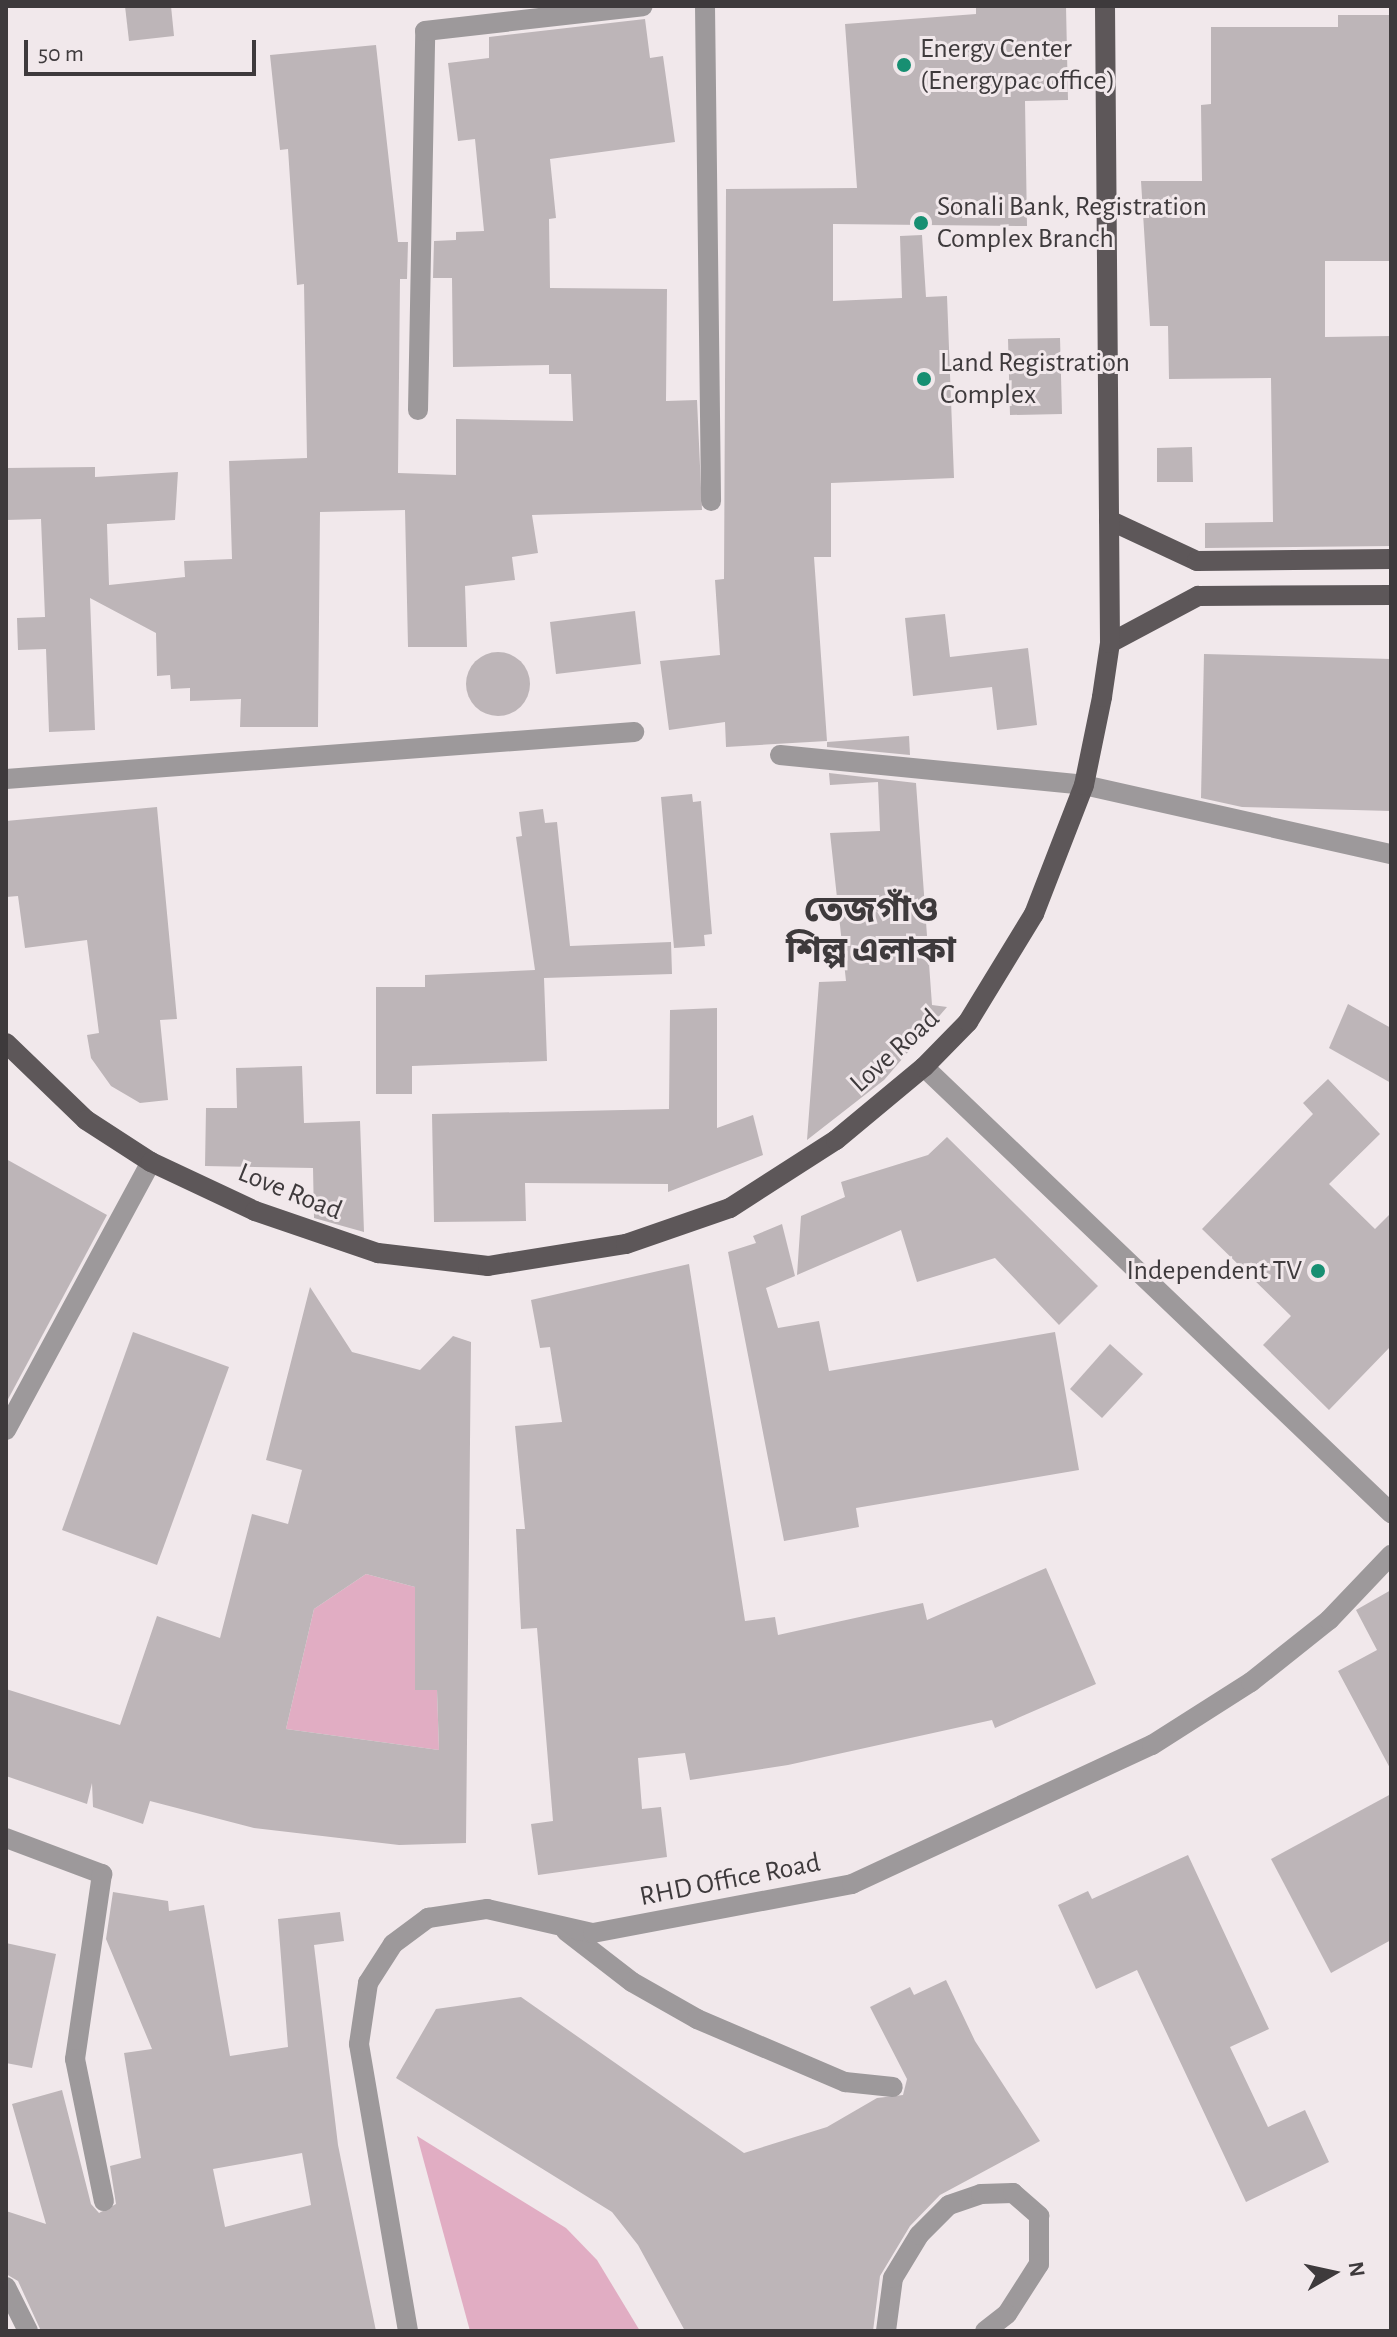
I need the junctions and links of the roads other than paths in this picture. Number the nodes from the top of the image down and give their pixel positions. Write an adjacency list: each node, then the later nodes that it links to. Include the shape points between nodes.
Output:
1 (643, 6): 4 (street)
2 (705, 6): 6 (street)
3 (1105, 6): 7 (main road, Love Road)
4 (473, 16): 5 (street, via 425,31)
5 (418, 410)
6 (711, 501)
7 (1109, 520): 9 (main road); 12 (main road, Love Road)
8 (1391, 559): 9 (main road)
9 (1197, 561): 11 (main road)
10 (1391, 595): 11 (main road)
11 (1198, 596): 12 (main road)
12 (1110, 643): 16 (main road, Love Road)
13 (634, 732): 15 (street)
14 (780, 755): 16 (street)
15 (6, 779)
16 (1084, 785): 17 (street); 19 (main road, Love Road, via 1009,963 968,1022)
17 (1391, 854)
18 (6, 1043): 20 (main road, Love Road, via 86,1120)
19 (924, 1067): 20 (main road, Love Road, via 836,1140 730,1208 626,1244 512,1265 427,1263 332,1241); 22 (street)
20 (151, 1162): 21 (street)
21 (6, 1430)
22 (1391, 1513)
23 (1391, 1555): 25 (street, RHD Office Road, via 1329,1620 1251,1682 1152,1745 954,1842 852,1884 791,1901 593,1933)
24 (6, 1838): 27 (street, via 102,1874 75,2059)
25 (566, 1931): 26 (street, via 632,1982 697,2019 845,2082); 31 (street, RHD Office Road, via 487,1909 428,1918 393,1944 368,1983 359,2044 362,2091)
26 (893, 2087)
27 (104, 2201)
28 (6, 2287): 30 (street)
29 (887, 2322): 32 (street); 33 (street, via 893,2278 919,2235 949,2205 981,2194 1013,2193 1039,2216 1039,2264 1022,2297)
30 (28, 2331)
31 (408, 2331)
32 (904, 2331)
33 (985, 2331)

